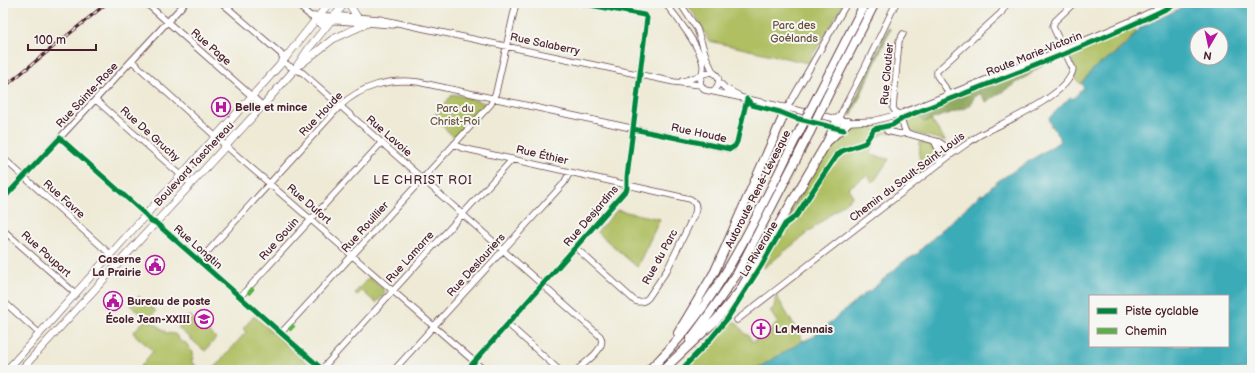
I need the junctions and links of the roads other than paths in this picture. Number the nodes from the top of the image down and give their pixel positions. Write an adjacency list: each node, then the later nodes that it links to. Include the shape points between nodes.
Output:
1 (146, 3): 22 (street, Rue Page)
2 (185, 3): 22 (street, Rue Sainte-Rose)
3 (222, 3): 29 (street, Rue Lavoie)
4 (295, 3): 20 (street)
5 (328, 3): 20 (main road, Boulevard Taschereau)
6 (345, 3): 21 (main road, Boulevard Taschereau)
7 (350, 3): 19 (main road)
8 (516, 3): 27 (street, Rue Rouillier)
9 (579, 3): 33 (street, Rue Desjardins, via 645,16)
10 (665, 3): 34 (street, via 684,26 695,46 702,62)
11 (680, 3): 32 (street, via 697,29)
12 (847, 3): 46 (street)
13 (865, 3): 92 (highway, Autoroute René-Lévesque, bridge, via 721,281 694,320)
14 (875, 3): 103 (highway, Autoroute René-Lévesque, bridge, via 745,259 694,335)
15 (896, 3): 48 (street)
16 (1008, 3): 39 (street, via 1001,13 937,72)
17 (1074, 3): 28 (street, via 1053,24)
18 (1169, 3): 28 (street, Route Marie-Victorin)
19 (357, 17): 21 (street, Rue Salaberry); 24 (street, Rue Salaberry)
20 (314, 18): 21 (street, Rue Salaberry); 25 (street); 29 (main road, Boulevard Taschereau)
21 (333, 18): 23 (street, Rue Salaberry); 25 (main road, Boulevard Taschereau)
22 (168, 22): 30 (street, Rue Sainte-Rose); 40 (street, Rue Page)
23 (368, 23): 24 (street, Rue Salaberry); 31 (main road, via 333,38)
24 (411, 26): 27 (street, Rue Salaberry)
25 (325, 28): 31 (main road, Boulevard Taschereau)
26 (903, 34): 47 (street, Rue Cloutier, via 899,41 893,108)
27 (506, 45): 33 (street, Rue Salaberry); 41 (street, Rue Rouillier)
28 (1064, 49): 39 (street, Route Marie-Victorin); 60 (street, Chemin du Sault-Saint-Louis, via 1073,69 1070,77 1060,88 1037,106 979,136)
29 (284, 60): 31 (street, Rue Lavoie); 40 (main road, Boulevard Taschereau)
30 (132, 61): 43 (street, Rue Sainte-Rose); 53 (street, Rue Dufort)
31 (295, 69): 44 (main road, Boulevard Taschereau); 45 (street, Rue Lavoie)
32 (714, 74): 34 (street, via 709,72); 36 (street)
33 (640, 75): 35 (street, Rue Salaberry); 50 (street, Rue Desjardins)
34 (702, 75): 35 (street, Rue Salaberry); 37 (street)
35 (674, 82): 37 (street, Rue Salaberry)
36 (719, 82): 38 (street, via 718,87); 42 (street)
37 (700, 85): 38 (street, via 705,90)
38 (712, 91): 42 (street)
39 (949, 94): 47 (street, Route Marie-Victorin)
40 (252, 96): 44 (street, Rue Page); 53 (main road, Boulevard Taschereau)
41 (494, 98): 45 (street, Rue Houde, via 418,82 397,81 377,84); 50 (street, Rue Houde); 58 (street, Rue Rouillier, via 490,106)
42 (745, 98): 46 (street); 50 (street, Rue Houde, via 737,142 730,149)
43 (96, 100): 54 (street, Rue Sainte-Rose); 65 (street, Rue De Gruchy)
44 (263, 106): 59 (main road, Boulevard Taschereau)
45 (340, 106): 56 (street, Rue Lavoie); 68 (street, Rue Houde)
46 (787, 108): 48 (street); 92 (highway, via 715,271)
47 (897, 115): 49 (street, Route Marie-Victorin, via 872,121); 52 (street)
48 (838, 119): 49 (street, Route Marie-Victorin); 57 (highway)
49 (848, 122): 57 (highway)
50 (633, 129): 70 (street, Rue Desjardins)
51 (887, 131): 52 (street)
52 (906, 133): 55 (street)
53 (216, 137): 59 (street, Rue Dufort); 65 (main road, Boulevard Taschereau)
54 (60, 138): 66 (street, Rue Sainte-Rose); 72 (street, Rue Longtin)
55 (934, 141): 60 (street, via 944,144); 63 (street, via 940,152)
56 (382, 142): 67 (street, Rue Lavoie); 74 (street, Rue Gouin)
57 (827, 142): 103 (highway, via 739,292 712,325)
58 (454, 144): 62 (street, Rue Éthier); 67 (street, Rue Rouillier)
59 (226, 146): 68 (street, Rue Dufort); 69 (main road, Boulevard Taschereau)
60 (952, 154): 63 (street, Chemin du Sault-Saint-Louis)
61 (3, 158): 66 (street, Rue Favre)
62 (512, 159): 64 (street, Rue Éthier); 73 (street, Rue Lamarre)
63 (939, 164): 87 (street, Chemin du Sault-Saint-Louis)
64 (570, 172): 70 (street, Rue Éthier); 78 (street, Rue Deslauriers, via 564,183)
65 (181, 176): 69 (street, Rue De Gruchy); 72 (main road, Boulevard Taschereau)
66 (24, 177): 71 (street, Rue Sainte-Rose); 79 (street, Rue Favre)
67 (423, 179): 73 (street, Rue Lavoie); 80 (street, Rue Rouillier)
68 (270, 183): 74 (street, Rue Dufort); 81 (street, Rue Houde)
69 (191, 184): 75 (main road, Boulevard Taschereau)
70 (627, 184): 77 (street, Rue Desjardins, via 626,191); 77 (street, Rue du Parc, via 690,199 696,205 695,213 681,242 648,298 642,302 635,301)
71 (3, 199)
72 (146, 215): 75 (street, Rue Longtin); 79 (main road, Boulevard Taschereau)
73 (462, 215): 78 (street, Rue Lavoie); 83 (street, Rue Lamarre)
74 (311, 219): 80 (street, Rue Dufort); 85 (street, Rue Gouin)
75 (156, 223): 81 (street, Rue Longtin); 95 (main road, Boulevard Taschereau)
76 (3, 230): 84 (street, Rue Poupart)
77 (576, 248): 82 (street, Rue Desjardins)
78 (503, 250): 82 (street, Rue Lavoie); 89 (street, Rue Deslauriers)
79 (111, 255): 84 (main road, Boulevard Taschereau)
80 (353, 255): 83 (street, Rue Dufort); 90 (street, Rue Rouillier)
81 (199, 261): 85 (street, Rue Longtin)
82 (543, 285): 88 (street, Rue Desjardins); 101 (street, Rue Lavoie, via 602,339 600,349)
83 (393, 291): 89 (street, Rue Dufort); 96 (street, Rue Lamarre)
84 (76, 294): 91 (main road, Boulevard Taschereau)
85 (240, 297): 90 (street, Rue Longtin)
86 (3, 301): 91 (street)
87 (737, 320)
88 (508, 324): 93 (street, Rue Desjardins); 100 (street)
89 (433, 327): 93 (street, Rue Dufort); 97 (street, Rue Deslauriers)
90 (281, 333): 96 (street, Rue Longtin)
91 (40, 334): 94 (main road, Boulevard Taschereau)
92 (666, 352): 102 (highway, Autoroute René-Lévesque)
93 (474, 362): 98 (street, Rue Desjardins); 99 (street, Rue Dufort)
94 (7, 370)
95 (21, 370)
96 (322, 370)
97 (394, 370)
98 (467, 370)
99 (484, 370)
100 (559, 370)
101 (577, 370)
102 (649, 370)
103 (662, 370)

